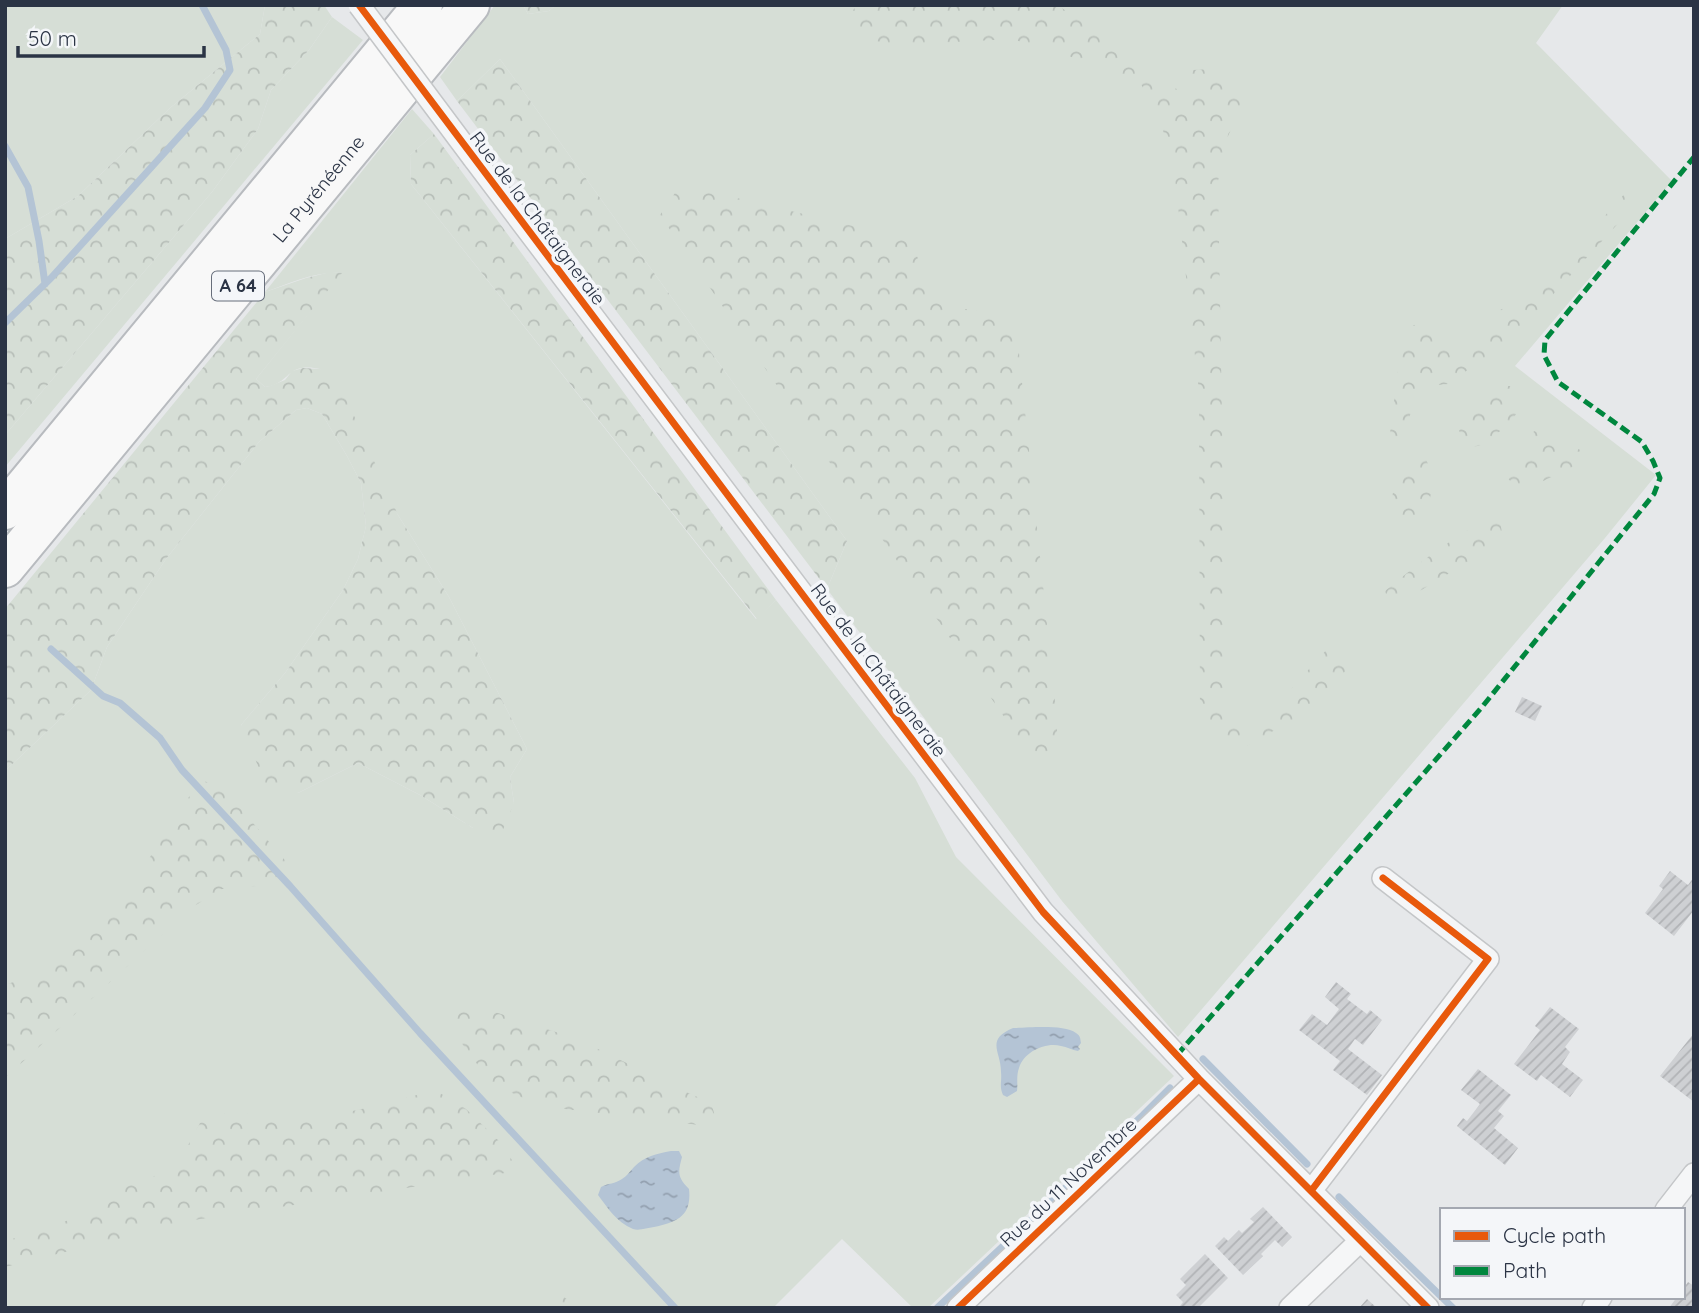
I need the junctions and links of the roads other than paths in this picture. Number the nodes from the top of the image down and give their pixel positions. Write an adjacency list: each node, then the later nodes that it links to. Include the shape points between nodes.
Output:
1 (359, 5): 7 (street, Rue de la Châtaigneraie, bridge, via 1043,912)
2 (423, 5): 4 (highway, La Pyrénéenne / A 64)
3 (470, 5): 5 (highway, La Pyrénéenne / A 64)
4 (5, 510)
5 (5, 568)
6 (1383, 878): 9 (street, via 1488,960)
7 (1199, 1079): 9 (street, Rue de la Châtaigneraie); 12 (street, Rue du 11 Novembre)
8 (1694, 1174): 10 (street)
9 (1311, 1191): 11 (street, Rue de la Châtaigneraie)
10 (1668, 1208)
11 (1360, 1241): 13 (street); 14 (street, Rue de la Châtaigneraie)
12 (958, 1308)
13 (1290, 1308)
14 (1428, 1308)

